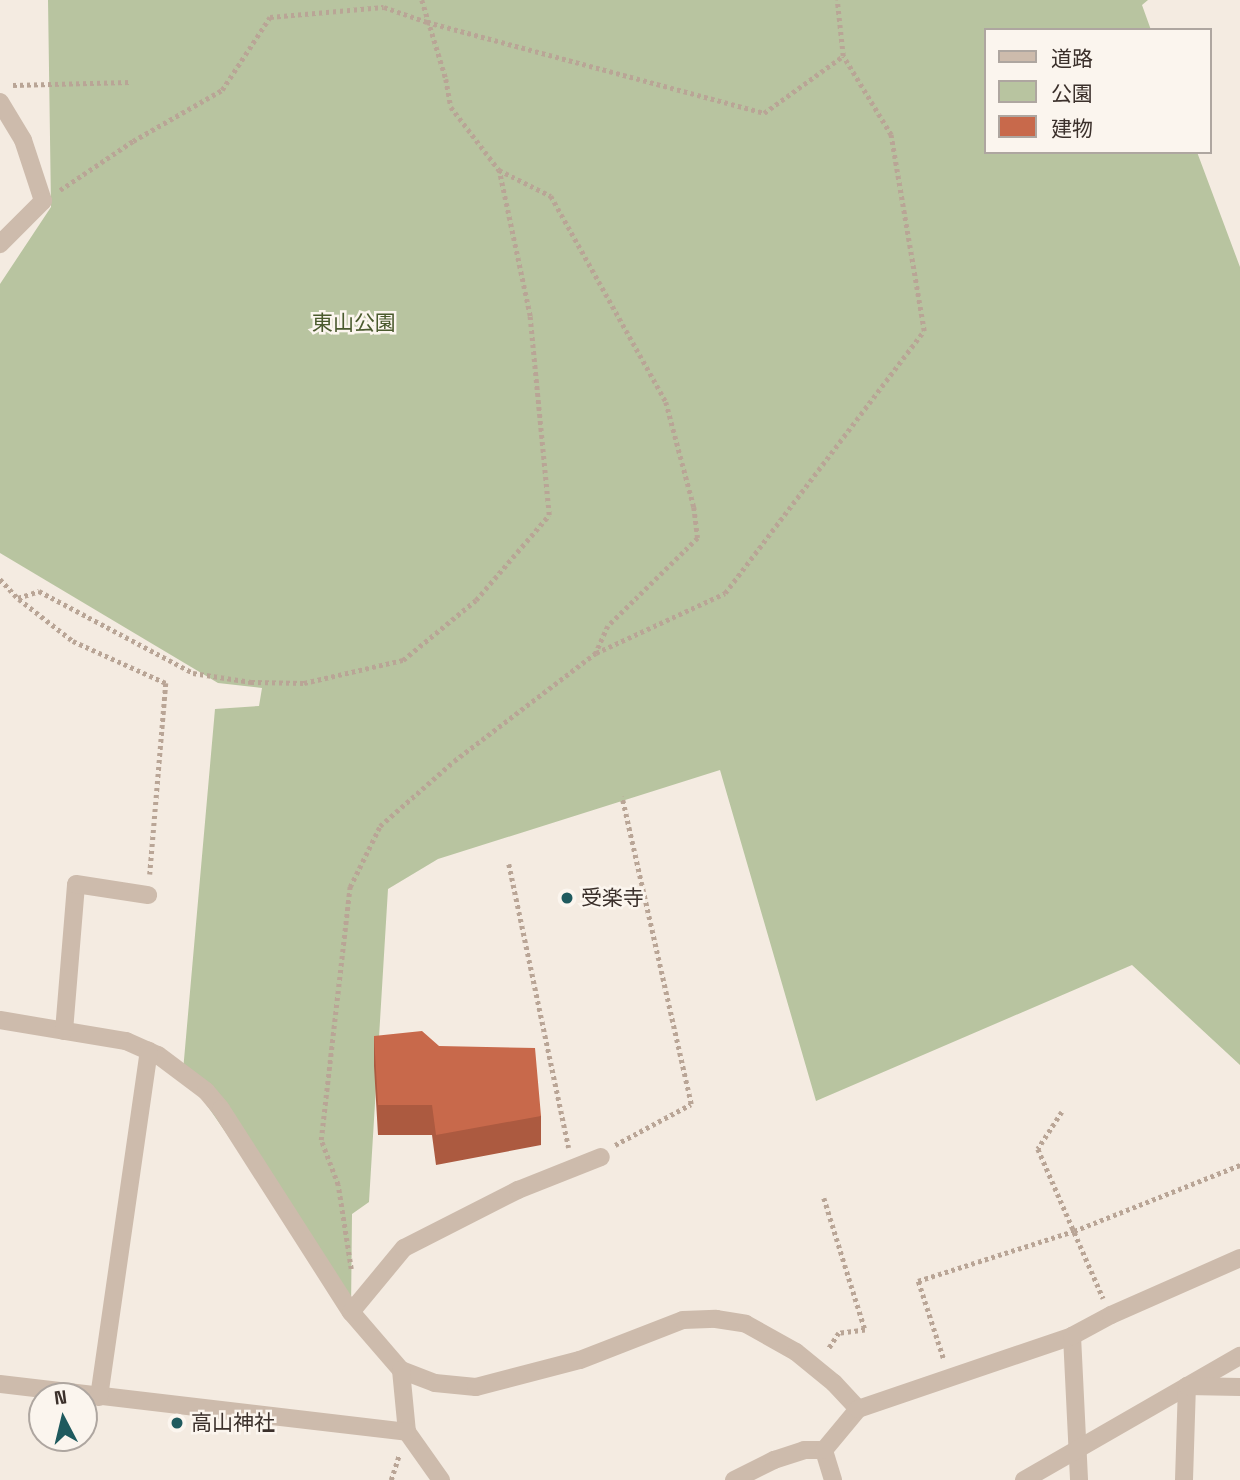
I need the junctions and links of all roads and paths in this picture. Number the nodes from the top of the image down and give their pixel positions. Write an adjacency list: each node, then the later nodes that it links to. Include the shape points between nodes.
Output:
1 (422, 0): 3 (path)
2 (837, 0): 4 (path)
3 (427, 22): 4 (path, via 764,113); 8 (path, via 451,107); 9 (path, via 384,7 270,17 222,90 133,141)
4 (843, 56): 13 (path, via 891,135 924,331 725,593)
5 (131, 82): 6 (path)
6 (0, 85)
7 (0, 102): 9 (street, via 23,140)
8 (499, 170): 12 (path, via 530,316 549,515 476,600 402,660 304,683 193,673 39,591); 13 (path, via 551,196 666,402 694,507 698,538 608,626)
9 (43, 201): 10 (street)
10 (0, 244)
11 (0, 579): 12 (path)
12 (18, 598): 16 (path, via 73,641 166,683)
13 (596, 653): 27 (path, via 454,761 380,826 350,887 321,1140 338,1185)
14 (622, 797): 21 (path, via 691,1104)
15 (509, 864): 23 (path)
16 (148, 895): 18 (street, via 76,884)
17 (0, 1020): 18 (street)
18 (64, 1031): 19 (street, via 126,1041)
19 (149, 1051): 28 (street, via 183,1071 221,1109); 38 (street)
20 (1062, 1112): 25 (path, via 1038,1149)
21 (605, 1153): 23 (street)
22 (1240, 1166): 25 (path)
23 (573, 1168): 28 (street, via 517,1190 404,1248)
24 (824, 1198): 32 (path, via 865,1330 839,1333)
25 (1074, 1231): 29 (path); 34 (path, via 918,1281)
26 (1240, 1258): 29 (street)
27 (351, 1271)
28 (351, 1312): 33 (street)
29 (1111, 1315): 30 (street)
30 (1072, 1336): 34 (street); 42 (street)
31 (1240, 1356): 36 (street)
32 (817, 1369): 33 (street, via 746,1324 716,1319 682,1320 580,1360 476,1387 435,1383); 39 (street)
33 (401, 1370): 40 (street)
34 (949, 1378): 39 (street)
35 (0, 1384): 38 (street)
36 (1187, 1386): 37 (street); 42 (street); 48 (street)
37 (1240, 1387)
38 (99, 1397): 40 (street)
39 (858, 1409): 41 (street)
40 (407, 1432): 43 (street)
41 (824, 1450): 44 (street, via 804,1450 774,1460); 45 (street)
42 (1079, 1450): 46 (street); 47 (street)
43 (441, 1480)
44 (734, 1480)
45 (833, 1480)
46 (1024, 1480)
47 (1079, 1480)
48 (1184, 1480)

